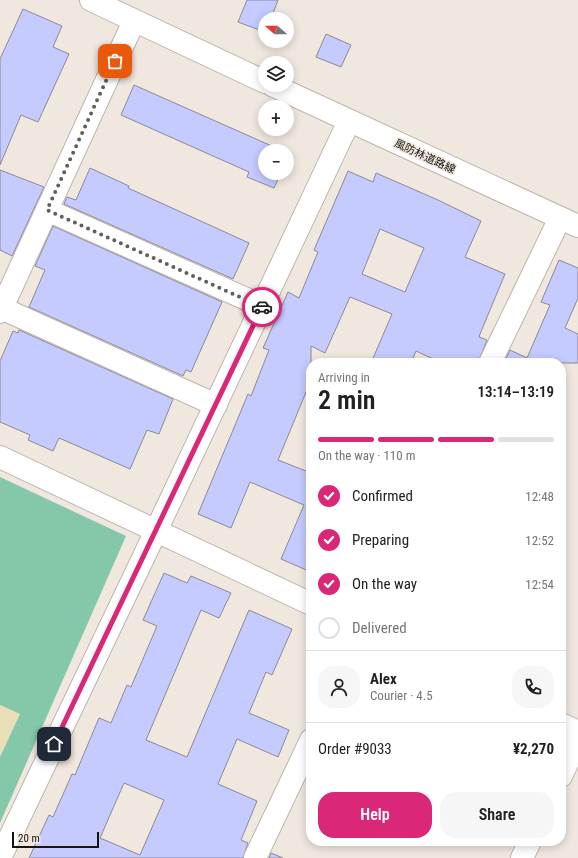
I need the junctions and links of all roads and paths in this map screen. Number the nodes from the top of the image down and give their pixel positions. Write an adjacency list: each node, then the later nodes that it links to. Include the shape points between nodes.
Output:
1 (91, 0): 2 (street)
2 (134, 21): 3 (street); 6 (street)
3 (258, 79)
4 (287, 92): 5 (street, 風防林道路線)
5 (349, 121): 7 (street, 風防林道路線); 8 (street)
6 (47, 210): 8 (street); 9 (street)
7 (569, 222): 10 (street)
8 (262, 306): 11 (street)
9 (1, 310): 11 (street)
10 (493, 358)
11 (216, 404): 13 (street)
12 (0, 457): 13 (street)
13 (156, 531): 14 (street); 21 (street)
14 (306, 602)
15 (566, 726): 16 (street)
16 (578, 732)
17 (578, 740): 19 (street)
18 (306, 751): 22 (street)
19 (566, 765)
20 (528, 846): 23 (street)
21 (0, 858)
22 (255, 858)
23 (522, 858)

